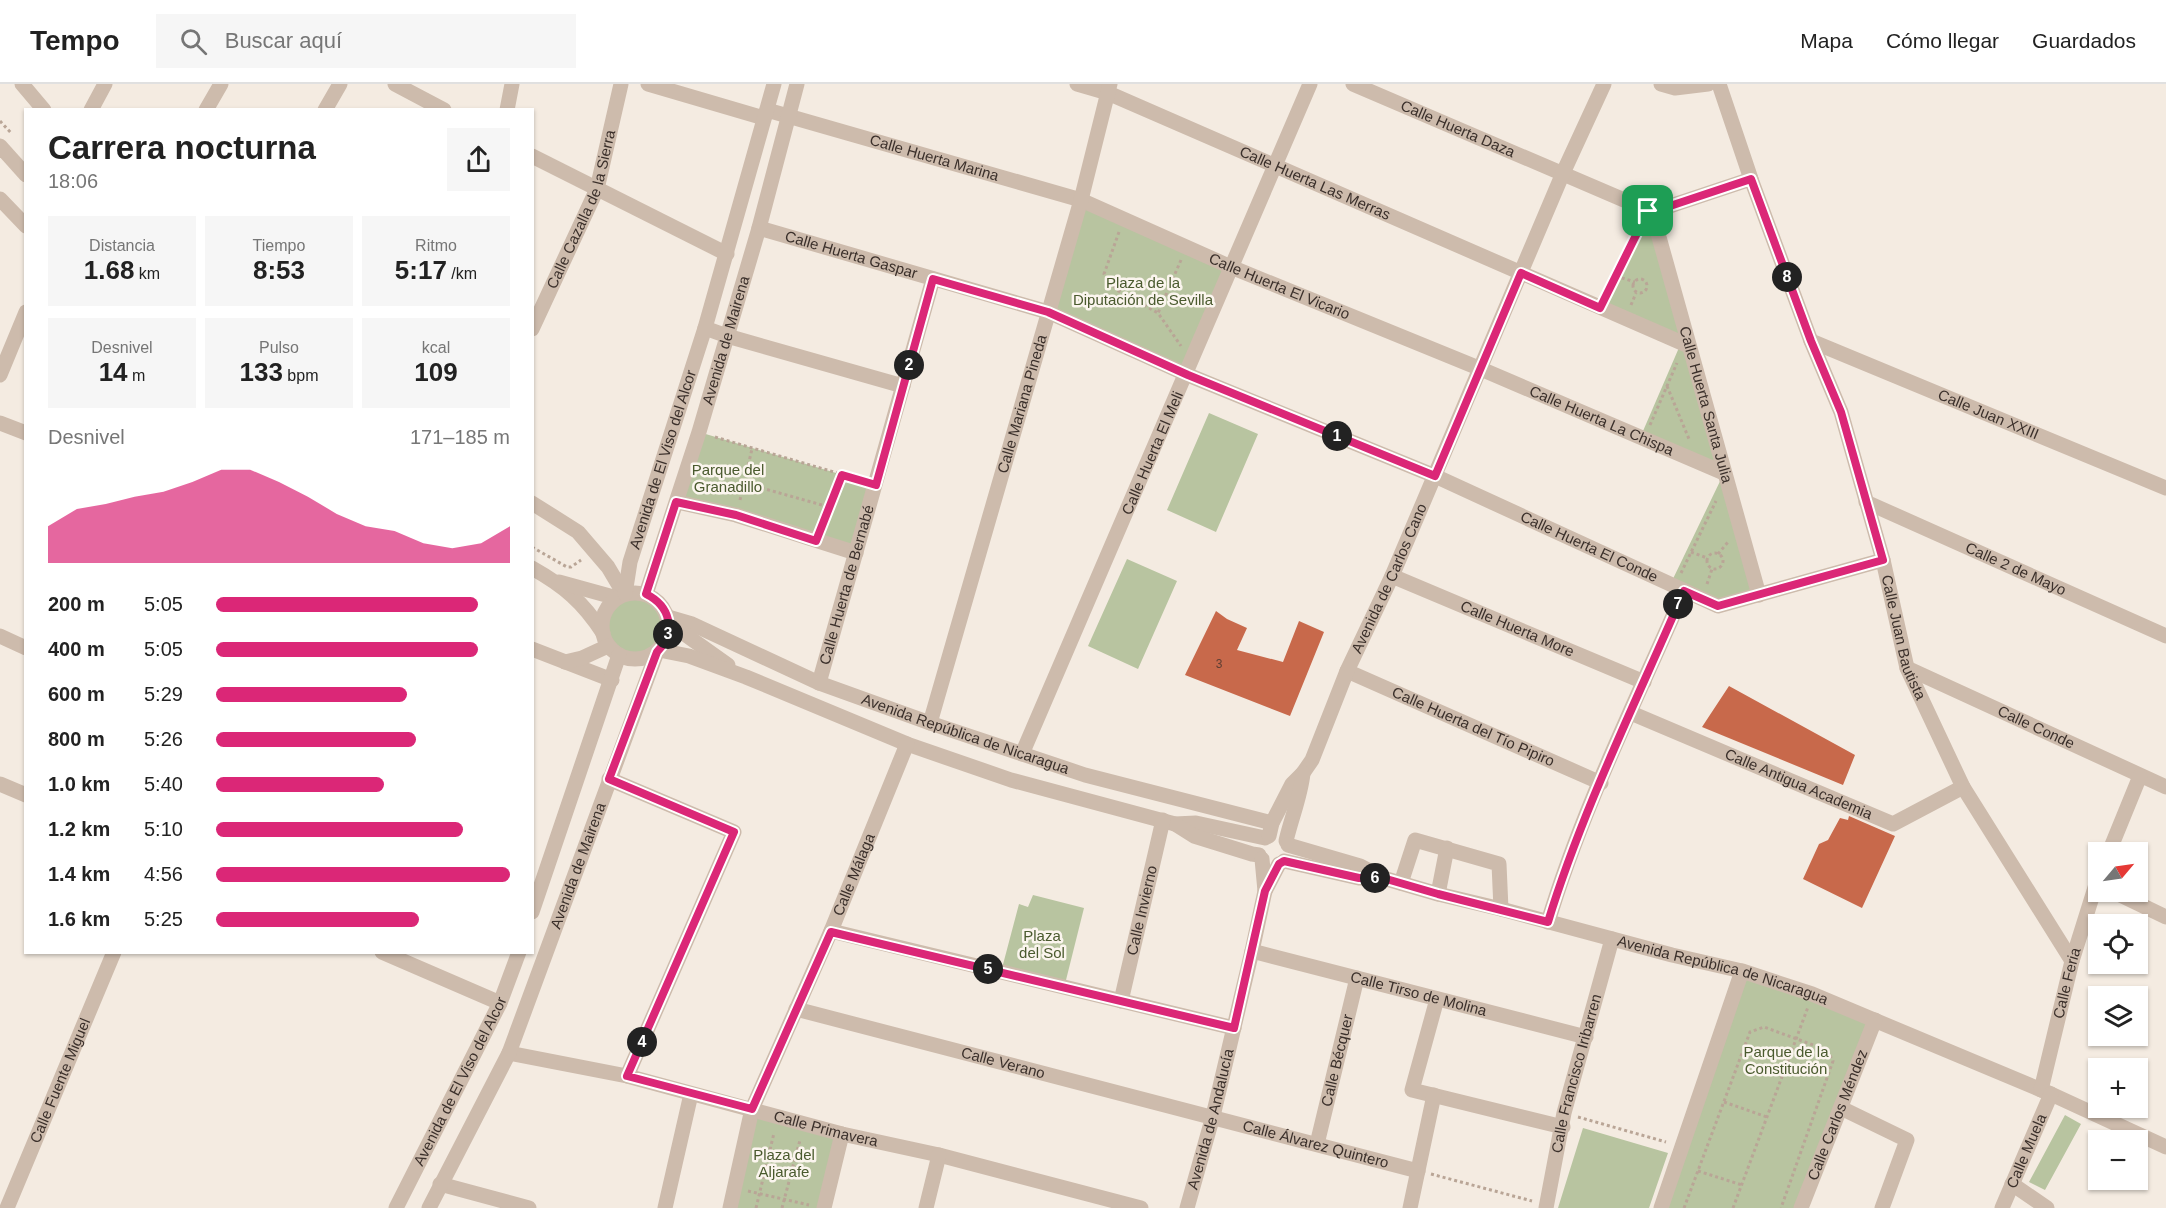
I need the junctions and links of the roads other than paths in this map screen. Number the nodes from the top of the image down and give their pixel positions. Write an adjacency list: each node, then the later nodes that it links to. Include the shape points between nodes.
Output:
1 (22, 84): 19 (street)
2 (105, 84): 20 (street)
3 (221, 84): 21 (street)
4 (340, 84): 22 (street)
5 (394, 84): 23 (street)
6 (512, 84): 24 (street)
7 (621, 84): 33 (street, Calle Cazalla de la Sierra)
8 (648, 84): 25 (street)
9 (774, 84): 25 (street, Avenida de El Viso del Alcor)
10 (797, 84): 26 (street, Avenida de Mairena)
11 (1077, 84): 18 (street, Calle Huerta Las Merras)
12 (1310, 84): 29 (street, Calle Huerta El Meli)
13 (1353, 84): 30 (street, Calle Huerta Daza)
14 (1604, 84): 30 (street, Avenida de Carlos Cano)
15 (1661, 84): 16 (street, via 1675,88)
16 (1708, 84)
17 (1719, 84): 32 (street, Calle Juan Bautista)
18 (1109, 88): 29 (street, Calle Huerta Las Merras); 35 (street, Calle Mariana Pineda)
19 (42, 108)
20 (92, 108)
21 (207, 108)
22 (326, 108)
23 (440, 108)
24 (507, 108)
25 (765, 114): 26 (street); 39 (street, Avenida de El Viso del Alcor)
26 (787, 116): 35 (street, Calle Huerta Marina); 38 (street, Avenida de Mairena)
27 (0, 146): 31 (street)
28 (534, 157): 33 (street)
29 (1275, 167): 40 (street, Calle Huerta El Meli); 41 (street, Calle Huerta Las Merras)
30 (1563, 172): 36 (street, Calle Huerta Daza); 41 (street, Avenida de Carlos Cano)
31 (24, 173)
32 (1751, 179): 36 (street); 49 (street, Calle Juan Bautista)
33 (597, 189): 39 (street); 43 (street, Calle Cazalla de la Sierra)
34 (0, 199): 37 (street)
35 (1081, 200): 40 (street, Calle Huerta El Vicario, via 1122,226 1183,253); 44 (street, Calle Mariana Pineda)
36 (1650, 212): 50 (street, Calle Huerta Santa Julia)
37 (24, 224)
38 (759, 228): 42 (street, Calle Huerta Gaspar); 48 (street, Avenida de Mairena)
39 (727, 255): 47 (street, Avenida de El Viso del Alcor)
40 (1231, 267): 51 (street, Calle Huerta El Meli); 52 (street, Calle Huerta El Vicario)
41 (1521, 273): 50 (street, Calle Huerta Las Merras); 52 (street, Avenida de Carlos Cano)
42 (933, 279): 44 (street, Calle Huerta Gaspar); 54 (street, Calle Huerta de Bernabé)
43 (538, 302): 46 (street, Calle Cazalla de la Sierra)
44 (1048, 312): 51 (street, Calle Huerta Gaspar); 87 (street, Calle Mariana Pineda)
45 (24, 317): 53 (street)
46 (534, 320)
47 (705, 328): 48 (street); 70 (street, Avenida de El Viso del Alcor)
48 (726, 336): 54 (street); 60 (street, Avenida de Mairena)
49 (1811, 341): 59 (street, Calle Juan XXIII); 61 (street, Calle Juan Bautista, via 1841,412)
50 (1687, 345): 58 (street, Calle Huerta Santa Julia)
51 (1190, 369): 57 (street, Calle Huerta El Conde); 89 (street, Calle Huerta El Meli)
52 (1481, 369): 57 (street, Avenida de Carlos Cano); 58 (street, Calle Huerta La Chispa)
53 (0, 375)
54 (903, 386): 63 (street, Calle Huerta de Bernabé)
55 (0, 423): 56 (street)
56 (24, 432)
57 (1435, 476): 66 (street, Avenida de Carlos Cano); 68 (street, Calle Huerta El Conde)
58 (1725, 477): 71 (street, Calle Huerta Santa Julia)
59 (2166, 488)
60 (676, 502): 63 (street, via 736,515); 69 (street, Avenida de Mairena)
61 (1866, 502): 64 (street, Calle Juan Bautista); 74 (street, Calle 2 de Mayo)
62 (534, 504): 70 (street, via 578,532 608,567)
63 (856, 553): 85 (street, Calle Huerta de Bernabé)
64 (1883, 560): 71 (street, Calle Huerta El Conde); 80 (street, Calle Juan Bautista)
65 (534, 569): 67 (street)
66 (1392, 576): 81 (street, Avenida de Carlos Cano); 84 (street, Calle Huerta More)
67 (552, 580): 70 (street); 75 (street, via 589,611)
68 (1679, 589): 71 (street, Calle Huerta El Conde, via 1718,606); 84 (street)
69 (646, 594): 70 (street); 72 (street, via 661,604)
70 (622, 595): 75 (street, via 604,613)
71 (1758, 596)
72 (669, 620): 78 (street, via 667,638); 82 (street, Avenida República de Nicaragua); 85 (street, Avenida República de Nicaragua, via 692,624)
73 (0, 636): 76 (street)
74 (2166, 636)
75 (610, 645): 78 (street, via 639,659); 79 (street); 83 (street)
76 (24, 647)
77 (534, 650): 79 (street)
78 (658, 651): 82 (street, Avenida República de Nicaragua, via 689,656); 92 (street, Avenida de Mairena)
79 (565, 662): 83 (street)
80 (1907, 669): 91 (street, Calle Conde); 95 (street, Calle Juan Bautista, via 1946,764)
81 (1347, 671): 90 (street, Avenida de Carlos Cano, via 1312,760); 93 (street, Calle Huerta del Tío Pipiro)
82 (746, 677): 88 (street, Avenida República de Nicaragua)
83 (612, 680): 111 (street)
84 (1644, 682): 86 (street)
85 (819, 683): 87 (street, Avenida República de Nicaragua)
86 (1631, 713): 93 (street); 95 (street, Calle Antigua Academia, via 1893,824)
87 (930, 723): 89 (street, Avenida República de Nicaragua)
88 (907, 744): 98 (street, Avenida República de Nicaragua, via 1011,780); 115 (street, Calle Málaga)
89 (1023, 754): 99 (street, Avenida República de Nicaragua)
90 (1303, 773): 99 (street, Avenida de Carlos Cano, via 1292,784); 101 (street, Avenida de Carlos Cano)
91 (2140, 776): 96 (street, Calle Conde); 100 (street)
92 (609, 779): 131 (street, Avenida de Mairena); 132 (street, via 734,832)
93 (1600, 783): 114 (street)
94 (0, 784): 97 (street)
95 (1963, 787): 121 (street, Calle Juan Bautista)
96 (2166, 787)
97 (24, 794)
98 (1169, 822): 99 (street, Avenida República de Nicaragua); 103 (street, Avenida República de Nicaragua, via 1194,836); 125 (street, Calle Invierno)
99 (1269, 832): 101 (street); 103 (street, via 1259,845)
100 (2113, 842)
101 (1287, 843): 104 (street, via 1288,854); 105 (street, Avenida República de Nicaragua)
102 (1447, 848): 106 (street, via 1415,840); 108 (street); 112 (street, via 1499,864)
103 (1261, 857): 104 (street, via 1269,865); 107 (street, Avenida de Andalucía)
104 (1281, 863): 105 (street, Avenida República de Nicaragua, via 1359,878); 107 (street, Avenida de Andalucía)
105 (1383, 878): 106 (street, Avenida República de Nicaragua)
106 (1401, 883): 108 (street, Avenida República de Nicaragua)
107 (1265, 891): 117 (street, Avenida de Andalucía)
108 (1438, 894): 112 (street, Avenida República de Nicaragua)
109 (2091, 902): 121 (street, Calle Feria)
110 (2135, 902): 113 (street)
111 (534, 906)
112 (1501, 909): 114 (street, Avenida República de Nicaragua)
113 (2166, 917)
114 (1548, 922): 116 (street, Avenida República de Nicaragua)
115 (831, 932): 125 (street); 127 (street, Calle Málaga)
116 (1612, 939): 122 (street, Avenida República de Nicaragua); 130 (street, Calle Francisco Iribarren)
117 (1252, 951): 123 (street, Calle Tirso de Molina); 129 (street, Avenida de Andalucía)
118 (113, 954): 149 (street, Calle Fuente Miguel)
119 (387, 954): 126 (street)
120 (518, 954): 126 (street, Avenida de El Viso del Alcor)
121 (2072, 961): 133 (street, Calle Feria)
122 (1742, 971): 128 (street, Avenida República de Nicaragua); 159 (street)
123 (1357, 978): 124 (street, Calle Tirso de Molina); 141 (street, Calle Bécquer)
124 (1437, 999): 130 (street, Calle Tirso de Molina); 135 (street, via 1412,1090)
125 (1120, 1001): 129 (street)
126 (500, 1003): 150 (street, Avenida de El Viso del Alcor)
127 (796, 1009): 137 (street, Calle Málaga); 138 (street, Calle Verano)
128 (1875, 1020): 133 (street, Avenida República de Nicaragua); 136 (street, Calle Carlos Méndez)
129 (1234, 1028): 138 (street, Avenida de Andalucía)
130 (1586, 1037): 139 (street, Calle Francisco Iribarren)
131 (509, 1053): 132 (street, Calle Primavera); 145 (street, Avenida de Mairena)
132 (627, 1076): 134 (street, Calle Primavera)
133 (2046, 1092): 142 (street, Avenida República de Nicaragua); 146 (street, Calle Muela)
134 (691, 1094): 137 (street, Calle Primavera); 153 (street)
135 (1434, 1095): 139 (street); 144 (street)
136 (1841, 1108): 160 (street, Calle Carlos Méndez); 161 (street, via 1907,1140)
137 (752, 1109): 140 (street, Calle Primavera); 154 (street, Calle Málaga)
138 (1213, 1116): 141 (street, Calle Álvarez Quintero); 157 (street, Avenida de Andalucía)
139 (1564, 1120): 148 (street, Calle Francisco Iribarren)
140 (842, 1134): 143 (street, Calle Primavera); 147 (street)
141 (1317, 1144): 144 (street, Calle Álvarez Quintero)
142 (2166, 1147)
143 (939, 1155): 155 (street); 156 (street, Calle Primavera)
144 (1418, 1171): 158 (street)
145 (440, 1184): 151 (street, Avenida de Mairena); 152 (street)
146 (2012, 1184): 162 (street, Calle Muela); 163 (street)
147 (819, 1207)
148 (1547, 1207)
149 (8, 1208)
150 (396, 1208)
151 (429, 1208)
152 (529, 1208)
153 (665, 1208)
154 (730, 1208)
155 (926, 1208)
156 (1142, 1208)
157 (1187, 1208)
158 (1410, 1208)
159 (1661, 1208)
160 (1801, 1208)
161 (1882, 1208)
162 (2002, 1208)
163 (2047, 1208)

